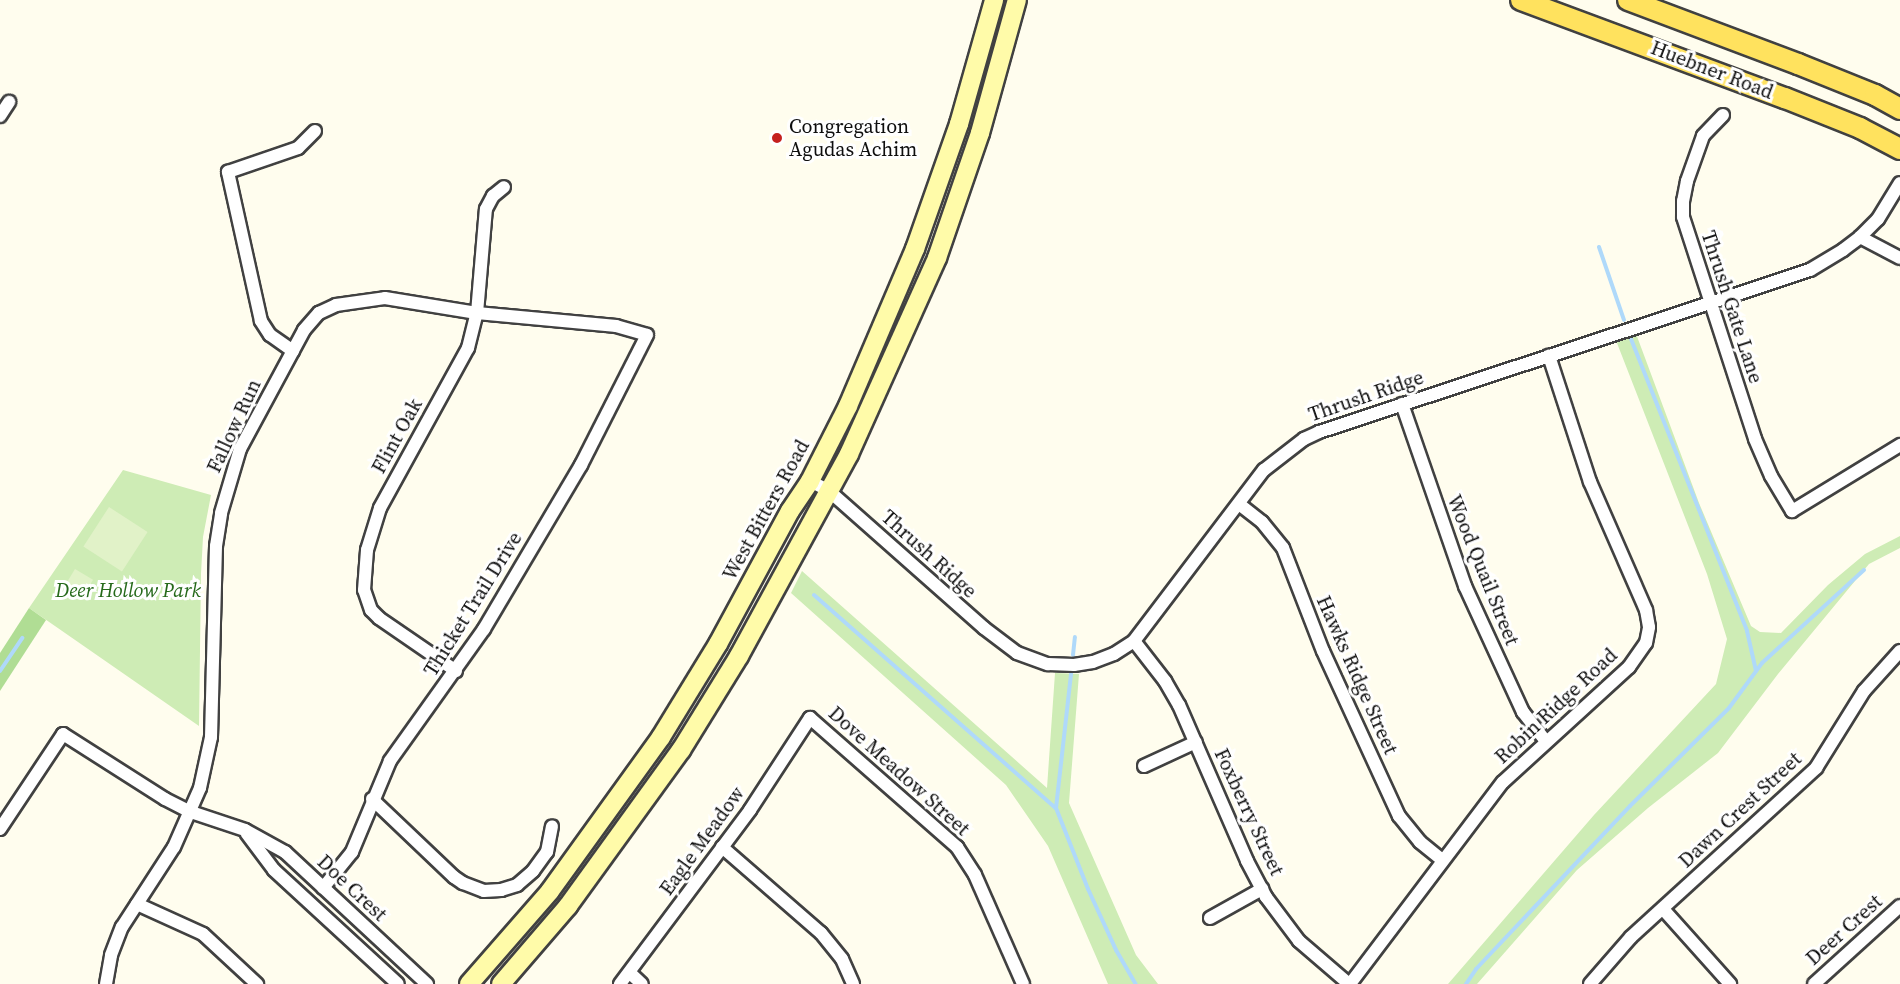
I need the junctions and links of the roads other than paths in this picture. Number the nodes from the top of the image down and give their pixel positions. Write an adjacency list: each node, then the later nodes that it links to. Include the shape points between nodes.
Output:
1 (994, 0): 9 (main road, West Bitters Road)
2 (1017, 0): 11 (main road)
3 (1521, 0): 12 (main road, Huebner Road, via 1785,98)
4 (1628, 0): 6 (main road, Huebner Road, via 1798,64)
5 (9, 102): 8 (street)
6 (1900, 109)
7 (1723, 115): 17 (street, Thrush Gate Lane, via 1704,136 1683,201 1686,234)
8 (0, 116)
9 (959, 124): 11 (main road); 24 (main road, West Bitters Road, via 910,259 848,406)
10 (315, 131): 20 (street, via 298,148 228,172 261,321 270,335)
11 (980, 133): 25 (main road, via 937,258 849,454)
12 (1900, 149)
13 (1900, 183): 15 (street, Thrush Ridge, via 1878,219)
14 (504, 187): 18 (street, Flint Oak, via 486,209)
15 (1860, 237): 16 (street); 17 (street, Thrush Ridge, via 1810,270)
16 (1900, 258)
17 (1709, 303): 21 (street, Thrush Ridge); 23 (street, Thrush Gate Lane, via 1759,447 1792,511)
18 (477, 313): 19 (street, Fallow Run, via 616,326); 20 (street, Fallow Run, via 402,299 352,301 319,313); 29 (street, Flint Oak, via 468,348 375,518 368,539 364,590 371,610 379,618)
19 (647, 335): 29 (street, Thicket Trail Drive, via 581,465)
20 (293, 351): 35 (street, Fallow Run, via 240,449 220,513 211,737)
21 (1549, 356): 22 (street, Thrush Ridge); 31 (street, Robin Ridge Road, via 1590,482 1646,610 1649,627 1646,643 1629,667)
22 (1402, 404): 26 (street, Thrush Ridge, via 1304,439 1264,470); 31 (street, Wood Quail Street, via 1465,586 1523,712)
23 (1900, 445)
24 (810, 481): 25 (street, Thrush Ridge); 52 (main road, West Bitters Road, via 661,737 550,891)
25 (828, 490): 27 (street, Thrush Ridge, via 1017,653 1048,664 1074,665 1104,658); 53 (main road, via 739,656 681,750 568,906)
26 (1239, 504): 27 (street, Thrush Ridge); 40 (street, Hawks Ridge Street, via 1262,522 1283,548 1323,651 1399,816 1420,842)
27 (1134, 641): 32 (street, Foxberry Street, via 1165,681)
28 (1900, 651): 45 (street, Dawn Crest Street, via 1864,691 1816,768)
29 (456, 671): 34 (street, Thicket Trail Drive, via 390,761)
30 (810, 718): 39 (street, Eagle Meadow); 57 (street, Dove Meadow Street, via 957,847 975,875)
31 (1546, 741): 40 (street, Robin Ridge Road, via 1503,782)
32 (1196, 742): 33 (street); 42 (street, Foxberry Street)
33 (1144, 766)
34 (372, 799): 36 (street, via 454,877 484,891 516,885 533,871 547,852); 41 (street, Thicket Trail Drive, via 352,852)
35 (191, 812): 37 (street, Doe Crest, via 63,734); 38 (street, Doe Crest); 43 (street, Fallow Run, via 174,847)
36 (552, 826)
37 (0, 829)
38 (245, 830): 41 (street, Doe Crest, via 285,852); 50 (street, Doe Crest, via 274,870)
39 (722, 847): 47 (street, Eagle Meadow); 56 (street, via 821,933 842,959)
40 (1442, 860): 58 (street, Robin Ridge Road)
41 (323, 888): 51 (street, Doe Crest)
42 (1262, 889): 46 (street); 58 (street, Foxberry Street, via 1299,941)
43 (137, 904): 48 (street, Fallow Run, via 116,941); 49 (street, via 203,934)
44 (1900, 906): 61 (street, Deer Crest)
45 (1663, 909): 59 (street, Dawn Crest Street, via 1620,947); 60 (street)
46 (1210, 918)
47 (630, 973): 54 (street, Eagle Meadow); 55 (street)
48 (106, 984)
49 (257, 984)
50 (398, 984)
51 (427, 984)
52 (469, 984)
53 (501, 984)
54 (620, 984)
55 (642, 984)
56 (853, 984)
57 (1023, 984)
58 (1350, 984)
59 (1590, 984)
60 (1730, 984)
61 (1814, 984)

